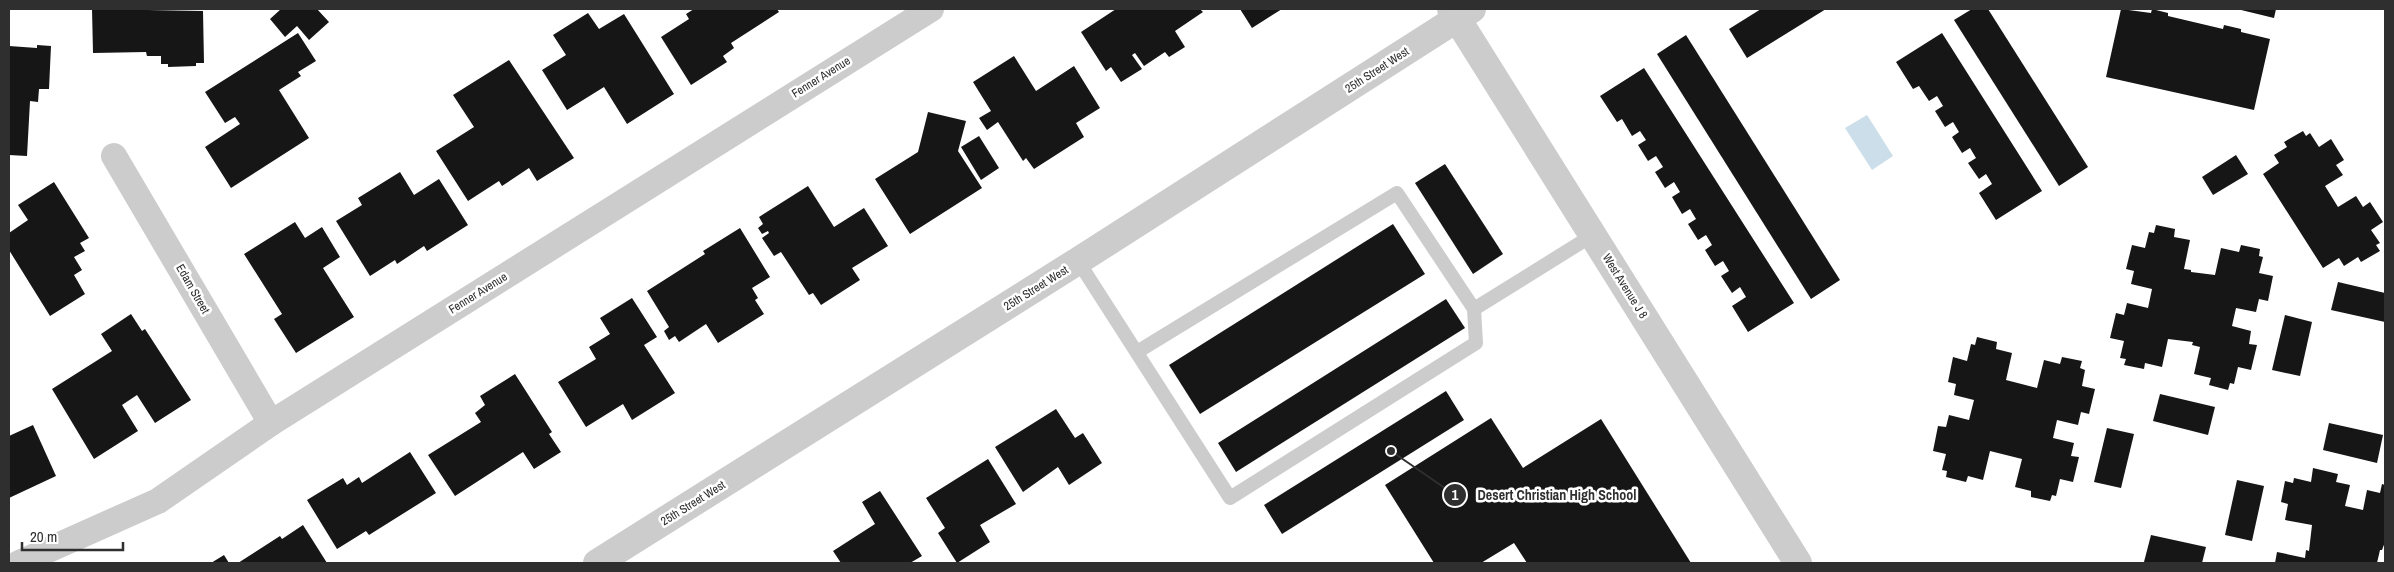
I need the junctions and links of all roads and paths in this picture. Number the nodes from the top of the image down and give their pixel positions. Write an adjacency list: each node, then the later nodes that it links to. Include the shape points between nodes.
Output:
1 (931, 9): 8 (street, Fenner Avenue)
2 (1460, 12): 4 (street, West Avenue J 8); 5 (street, 25th Street West)
3 (114, 156): 8 (street, Edam Street)
4 (1593, 235): 6 (lane); 11 (street, West Avenue J 8)
5 (1078, 262): 7 (lane); 10 (street, 25th Street West)
6 (1474, 309): 7 (lane, via 1397,193); 7 (lane, via 1476,343 1230,498)
7 (1137, 352)
8 (271, 423): 9 (street, Fenner Avenue, via 158,501)
9 (19, 563)
10 (597, 563)
11 (1798, 563)

